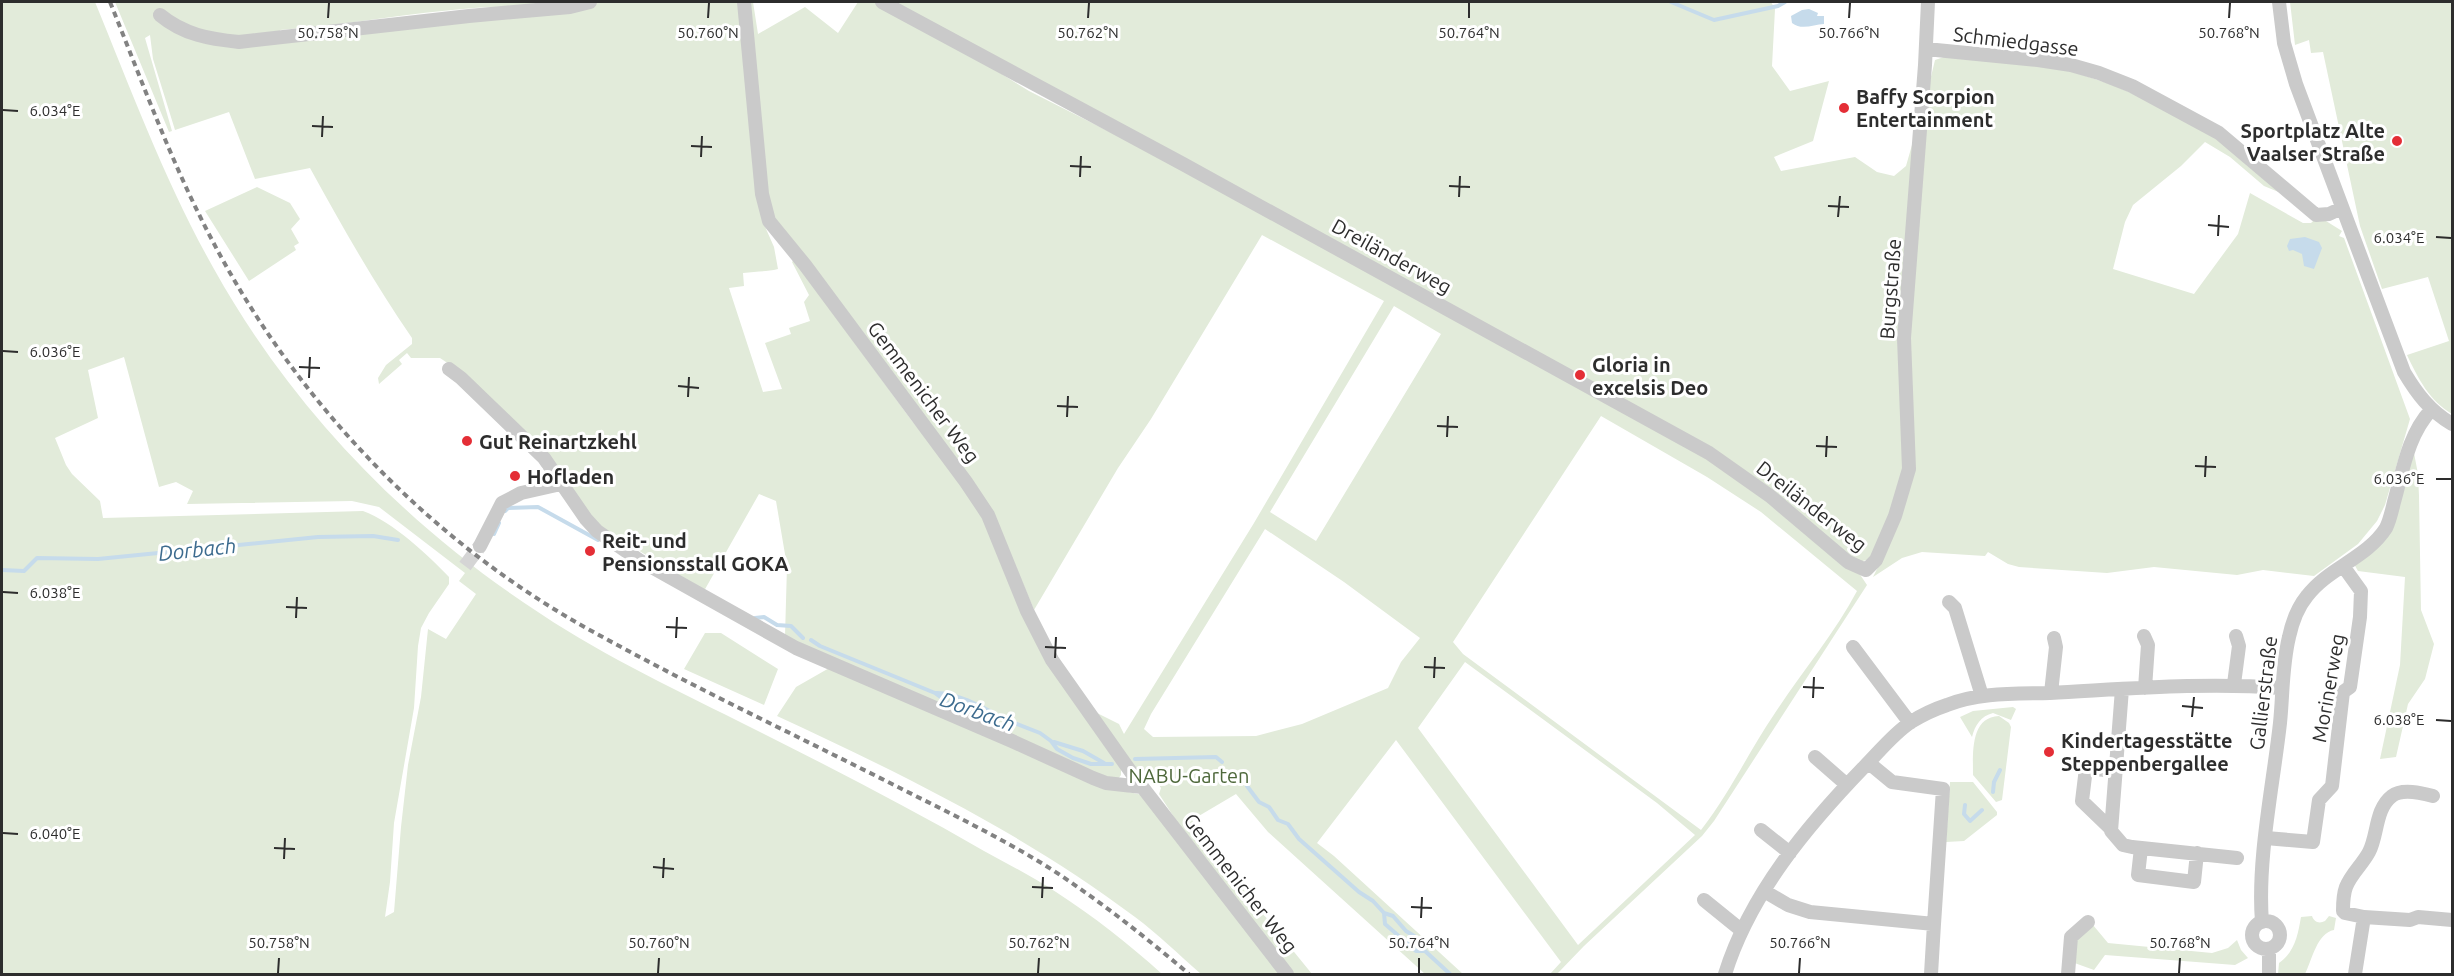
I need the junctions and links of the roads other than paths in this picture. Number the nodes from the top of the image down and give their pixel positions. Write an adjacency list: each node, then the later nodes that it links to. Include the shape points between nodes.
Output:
1 (590, 2): 6 (street, via 239,42 202,38)
2 (744, 2): 32 (street, Gemmenicher Weg, via 762,194 769,221 988,515 1027,611 1052,660)
3 (882, 2): 15 (street, Dreiländerweg, via 1708,453 1770,496 1848,562)
4 (1928, 2): 7 (street, Burgstraße)
5 (2279, 2): 8 (street, via 2284,44 2296,84)
6 (160, 15)
7 (1926, 50): 8 (street, Schmiedgasse, via 2038,60 2099,73 2219,133 2316,215); 15 (street, Burgstraße, via 1904,338 1909,469 1895,516 1876,560)
8 (2342, 208): 10 (street, via 2404,372)
9 (449, 369): 12 (street, via 544,458)
10 (2431, 410): 11 (street); 14 (street, Gallierstraße, via 2412,438 2387,526)
11 (2452, 424)
12 (561, 484): 13 (street, via 521,493 502,503); 32 (street, via 586,519 612,542 777,639 1093,778)
13 (480, 546)
14 (2343, 566): 23 (street, Gallierstraße, via 2320,580 2306,596 2289,636); 36 (street, Morinerweg, via 2361,591 2360,617 2350,687 2343,692 2332,786 2319,800 2313,842)
15 (1866, 570)
16 (1949, 602): 26 (street, via 1955,608)
17 (2144, 636): 22 (street, via 2148,645)
18 (2236, 636): 21 (street, via 2239,646)
19 (2054, 638): 25 (street)
20 (1853, 647): 27 (street)
21 (2234, 684): 22 (street); 23 (street)
22 (2145, 688): 24 (street)
23 (2281, 688): 36 (street, Gallierstraße)
24 (2122, 689): 25 (street); 30 (street)
25 (2051, 693): 26 (street)
26 (1982, 696): 27 (street, via 1949,704)
27 (1910, 723): 29 (street)
28 (1815, 757): 31 (street)
29 (1869, 763): 31 (street); 46 (street, via 1892,782 1943,789)
30 (2115, 771): 34 (street); 34 (street, via 2086,768 2082,801)
31 (1847, 785): 38 (street)
32 (1142, 787): 48 (street, Gemmenicher Weg)
33 (2433, 796): 43 (street, via 2398,793 2388,801 2369,852 2345,890 2345,914)
34 (2109, 827): 37 (street, via 2123,845)
35 (1761, 830): 38 (street)
36 (2266, 838): 40 (street, Gallierstraße)
37 (2141, 848): 39 (street); 39 (street, via 2138,875 2194,882)
38 (1790, 853): 41 (street)
39 (2198, 853): 40 (street)
40 (2264, 859): 52 (street, Gallierstraße, via 2262,922 2273,924 2279,933 2277,944 2269,949)
41 (1764, 891): 46 (street, via 1810,912); 47 (street)
42 (1704, 900): 47 (street)
43 (2364, 917): 44 (street); 53 (street)
44 (2452, 920)
45 (2088, 922): 51 (street, via 2071,937)
46 (1934, 924): 50 (street)
47 (1741, 930): 49 (street)
48 (1287, 975)
49 (1725, 975)
50 (1931, 975)
51 (2068, 975)
52 (2269, 975)
53 (2355, 975)

